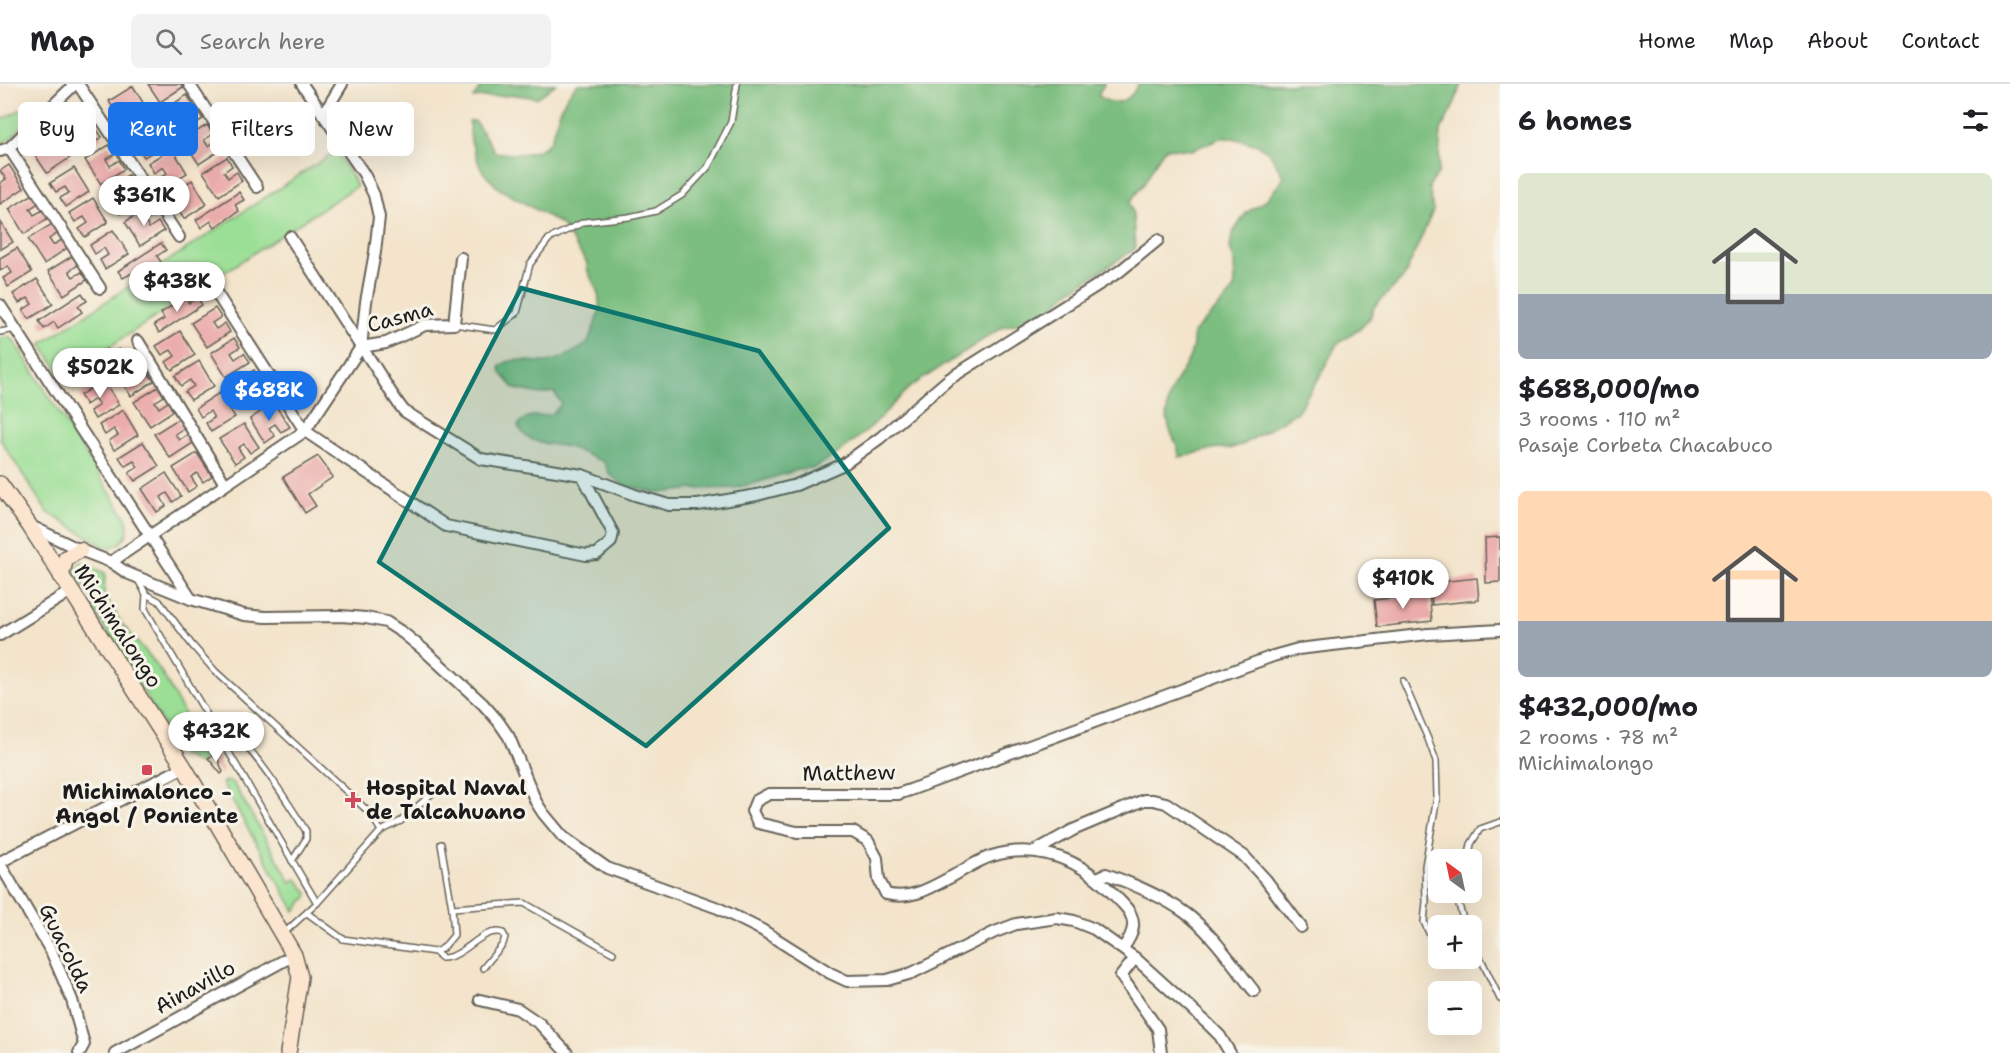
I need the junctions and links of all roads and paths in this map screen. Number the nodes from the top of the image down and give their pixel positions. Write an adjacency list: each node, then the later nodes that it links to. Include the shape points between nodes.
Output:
1 (76, 84): 7 (street); 9 (street)
2 (189, 84): 8 (street)
3 (302, 84): 6 (street)
4 (342, 84): 6 (street)
5 (737, 84): 16 (lane, via 731,122 708,167 682,195 656,211 584,222 549,239 530,264 517,313 495,330)
6 (323, 115): 20 (street, via 364,174 379,217)
7 (4, 150): 13 (street)
8 (257, 187)
9 (179, 237)
10 (290, 237): 20 (street)
11 (1158, 240): 22 (street, via 1111,277 949,379 844,464 796,485 698,506 669,505)
12 (461, 258): 16 (street, Casma)
13 (100, 288)
14 (215, 291): 21 (street)
15 (0, 305): 17 (street)
16 (454, 324): 20 (street, Casma, via 425,325 386,343)
17 (16, 329): 18 (lane); 26 (street)
18 (0, 332)
19 (138, 341): 24 (street)
20 (361, 347): 21 (street); 22 (street, via 404,411 481,459)
21 (305, 431): 22 (street, via 446,526 597,554 611,542 613,533); 24 (street)
22 (582, 475)
23 (0, 483): 25 (main road, Michimalongo)
24 (225, 484): 26 (street)
25 (29, 525): 27 (street); 29 (main road, Michimalongo)
26 (149, 536): 28 (street); 33 (street)
27 (80, 550): 28 (street); 29 (main road, via 66,558)
28 (111, 562): 30 (street)
29 (61, 576): 31 (main road, Michimalongo)
30 (136, 576): 32 (lane); 33 (street)
31 (70, 591): 35 (street); 38 (main road, Michimalongo)
32 (146, 594): 37 (lane, via 145,609); 41 (lane, via 159,601 215,671 370,813)
33 (191, 599): 54 (street, via 244,615 341,616 386,622 424,650 498,722 509,737 536,802 563,837 607,868 718,908 847,981 886,980 912,974 995,932 1057,918 1094,929)
34 (1500, 630): 44 (street, Matthew, via 1428,634 1273,656 898,794 769,794 756,801 752,811 758,823 797,832 853,832 868,841 877,858 879,880 886,894 898,897 927,890 990,856)
35 (0, 634)
36 (1403, 681): 52 (lane, via 1436,761 1437,797 1425,866 1424,922)
37 (215, 730): 45 (lane); 45 (lane, via 228,731 242,741 306,831 306,839)
38 (184, 767): 46 (street); 53 (main road, Michimalongo)
39 (436, 789): 41 (lane, via 401,821)
40 (1500, 822): 43 (lane, via 1480,829)
41 (381, 831): 48 (lane)
42 (441, 844): 49 (lane)
43 (1470, 849)
44 (1035, 851): 47 (street, Matthew, via 1062,858); 51 (street, via 1144,800 1166,803 1244,856)
45 (292, 861): 48 (lane)
46 (0, 863): 64 (street, Guacolda, via 52,953 72,1000 84,1044)
47 (1097, 878): 54 (street, Matthew, via 1132,916 1134,929); 61 (street, via 1106,874 1121,879 1185,912)
48 (317, 903): 50 (lane)
49 (452, 908): 55 (lane, via 454,935); 56 (lane, via 524,903)
50 (307, 913): 53 (lane); 55 (lane, via 343,939)
51 (1301, 927)
52 (1428, 931)
53 (283, 935): 57 (main road, Michimalongo)
54 (1123, 948): 58 (street)
55 (435, 952): 60 (lane, via 450,958 488,933 503,933 503,944)
56 (613, 953)
57 (294, 955): 65 (street, Ainavillo); 66 (main road, Michimalongo, via 300,977)
58 (1135, 958): 68 (street, via 1121,976 1158,1029); 69 (street, via 1208,1024)
59 (1482, 960): 62 (lane)
60 (483, 968)
61 (1254, 991)
62 (1500, 999)
63 (480, 1000): 67 (street, via 518,1009 540,1024)
64 (79, 1053)
65 (115, 1053)
66 (288, 1053)
67 (567, 1053)
68 (1161, 1053)
69 (1230, 1053)

